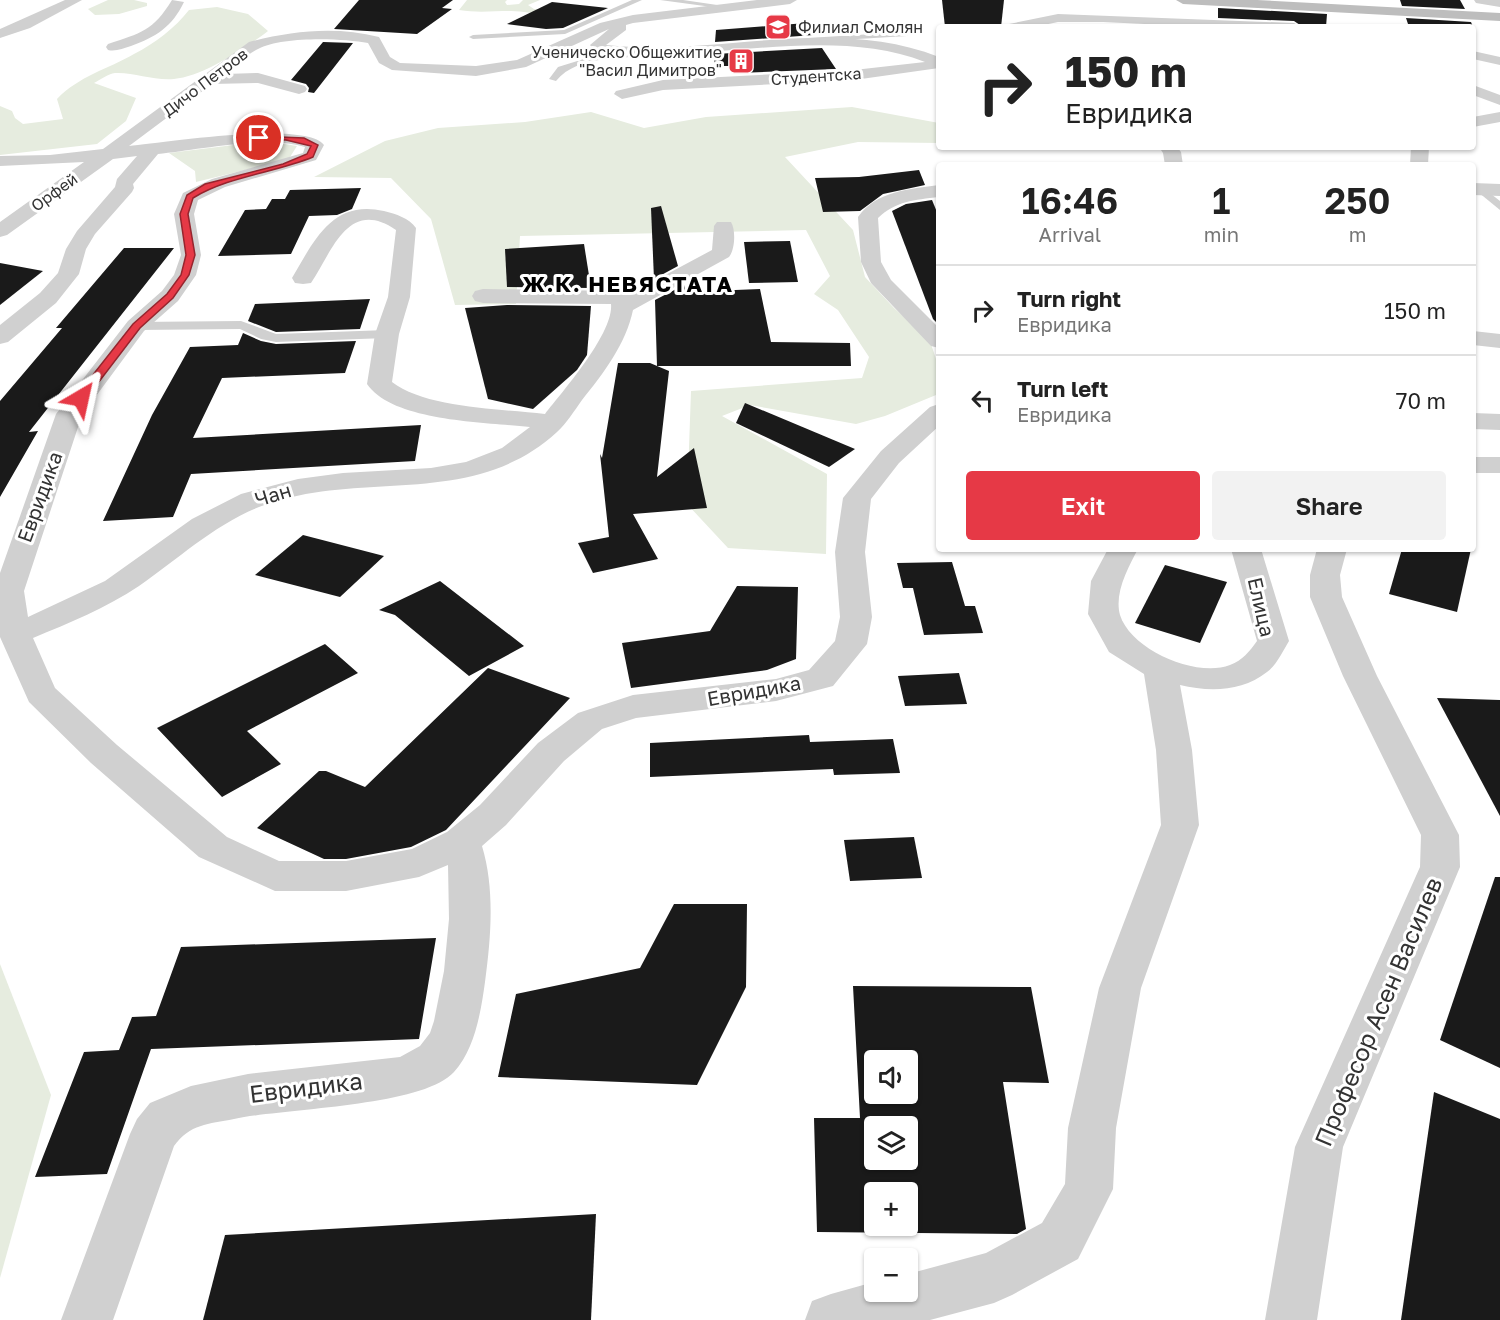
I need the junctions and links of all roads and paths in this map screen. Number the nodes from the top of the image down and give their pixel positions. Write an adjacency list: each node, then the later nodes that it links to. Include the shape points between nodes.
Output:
1 (75, 0): 16 (street)
2 (638, 0): 17 (lane, via 565,32)
3 (664, 0): 9 (lane)
4 (790, 0): 9 (street, Дичо Петров)
5 (1183, 0): 11 (street)
6 (1481, 0): 8 (street)
7 (178, 1): 10 (street); 18 (street, via 160,29)
8 (1500, 3)
9 (727, 7): 12 (street, Дичо Петров)
10 (157, 12)
11 (1500, 17)
12 (633, 19): 19 (street, Студентска, via 597,45 617,50); 24 (street, Дичо Петров, via 605,26 521,64 456,71 397,67 384,60 374,40 341,34 279,39 254,45)
13 (1029, 24): 14 (street, via 1058,18 1103,18)
14 (1230, 24)
15 (914, 25): 19 (lane, via 907,34)
16 (0, 34)
17 (473, 37)
18 (113, 47)
19 (687, 49): 21 (street, Студентска, via 839,42 918,52); 25 (lane, via 590,60 561,69)
20 (1476, 56): 22 (street)
21 (936, 61)
22 (1500, 61)
23 (936, 63): 28 (street, Студентска, via 854,75 663,85)
24 (210, 79): 26 (street, via 258,78); 33 (street, Дичо Петров)
25 (553, 79)
26 (298, 88)
27 (1476, 91): 29 (street)
28 (622, 94)
29 (1500, 100)
30 (1500, 117): 31 (street)
31 (1476, 121)
32 (153, 149): 33 (street, Евридика); 43 (street, Евридика, via 259,138 286,138 315,145 310,156 208,186 190,197 184,214 191,255 185,275 170,296); 45 (street, via 87,231 68,274 48,298)
33 (108, 154): 34 (street); 39 (street, Орфей)
34 (0, 161)
35 (1485, 190): 37 (lane)
36 (936, 191): 46 (street, via 883,203 868,218 871,262 882,283)
37 (1500, 207)
38 (724, 226): 42 (street, via 722,253)
39 (0, 231)
40 (303, 278): 44 (street, via 336,226 352,216 393,217 406,228 399,297)
41 (483, 296): 42 (street, via 618,298)
42 (623, 307): 51 (street, Чан, via 620,324 599,359 578,392)
43 (136, 326): 44 (lane, via 241,325 251,327 262,337 276,339); 58 (street, Евридика, via 69,414 9,591)
44 (387, 334): 51 (street, via 379,384 395,397 422,406)
45 (0, 337)
46 (936, 338)
47 (1476, 339): 48 (street)
48 (1500, 340)
49 (936, 415): 60 (street, Евридика, via 890,457 857,498 850,552 856,617 851,644 821,678 776,690 633,707 590,721 551,752 493,815)
50 (1476, 421): 52 (street)
51 (551, 422): 58 (street, Чан, via 515,452 469,470 296,487 249,501 199,526 100,597)
52 (1500, 422)
53 (1476, 465): 54 (street)
54 (1500, 465)
55 (1121, 552): 59 (street, Елица, via 1106,581 1104,614 1122,645)
56 (1247, 552): 59 (street, Елица, via 1273,640 1257,664 1235,676 1202,679)
57 (1331, 552): 63 (street, Професор Асен Василев, via 1325,575 1326,597 1360,676 1440,835 1440,867 1319,1147)
58 (15, 634): 60 (street, Евридика, via 41,694 104,754 213,847 275,876 346,876 419,862)
59 (1160, 669): 62 (street, via 1174,750 1180,825 1120,988 1092,1128 1089,1189 1060,1241 994,1277)
60 (461, 842): 61 (street, Евридика, via 469,875 468,936 456,1026 440,1055 424,1070 400,1077 248,1095 192,1107 167,1118 154,1134)
61 (87, 1320)
62 (831, 1320)
63 (1291, 1320)

